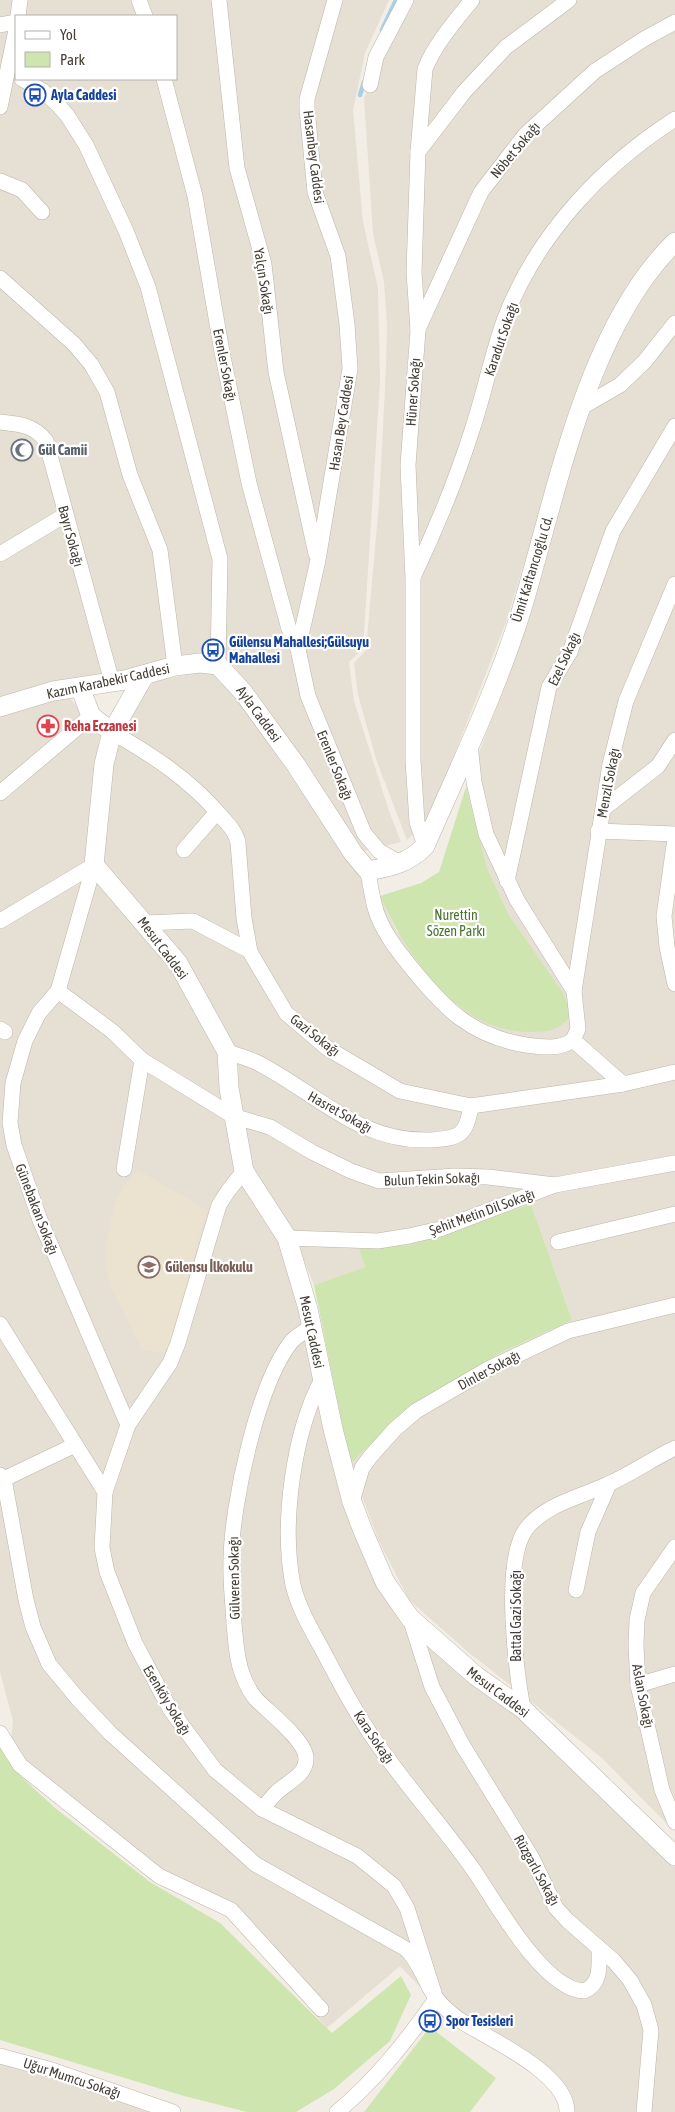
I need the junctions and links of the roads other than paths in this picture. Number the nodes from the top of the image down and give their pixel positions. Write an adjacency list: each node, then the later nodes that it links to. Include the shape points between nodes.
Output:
1 (20, 0): 8 (street)
2 (139, 0): 9 (street)
3 (218, 0): 33 (street, Yalçın Sokağı, via 237,168 264,264 276,372)
4 (335, 0): 24 (street, Hasanbey Caddesi, via 307,109 316,192)
5 (406, 0): 17 (street, via 376,56)
6 (472, 0): 20 (street, Hüner Sokağı, via 443,38 425,69)
7 (569, 0): 20 (street, via 506,47 464,92)
8 (18, 15)
9 (145, 15)
10 (15, 22): 12 (street)
11 (675, 22): 27 (street, Nöbet Sokağı, via 595,71 525,135 481,192)
12 (0, 25)
13 (15, 36): 14 (street)
14 (8, 75): 18 (street)
15 (24, 80): 38 (street, via 58,104 86,146 126,231 148,288 220,558)
16 (164, 80): 36 (street, Erenler Sokağı, via 195,196 249,483 289,628)
17 (370, 85)
18 (0, 107)
19 (675, 120): 34 (street, Karadut Sokağı, via 617,161 587,191 528,271 506,317 452,488)
20 (418, 152): 27 (street, Hüner Sokağı, via 414,272)
21 (0, 181): 22 (street, via 22,190)
22 (42, 212)
23 (675, 242): 28 (street, Ümit Kaftancıoğlu Cd., via 646,274 622,315 597,364)
24 (338, 256): 33 (street, Hasan Bey Caddesi, via 350,375)
25 (0, 278): 37 (street, via 74,344 96,371 107,392 130,475 160,550)
26 (675, 323): 28 (street, via 645,361 620,385)
27 (418, 330): 34 (street, Hüner Sokağı, via 408,465)
28 (582, 407): 46 (street, Ümit Kaftancıoğlu Cd., via 519,616)
29 (0, 422): 31 (street, Bayır Sokağı, via 27,425 46,441)
30 (675, 426): 57 (street, Ezel Sokağı, via 613,531 570,652 550,687)
31 (65, 515): 32 (street); 40 (street, Bayır Sokağı)
32 (0, 554)
33 (318, 560): 36 (street, Erenler Sokağı)
34 (413, 579): 52 (street, Hüner Sokağı, via 413,760 417,822)
35 (675, 584): 48 (street, Menzil Sokağı, via 626,700 610,764)
36 (298, 649): 54 (street, Erenler Sokağı, via 308,696 364,833 379,851)
37 (175, 666): 38 (street, Kazım Karabekir Caddesi, via 200,663); 39 (street, Kazım Karabekir Caddesi)
38 (218, 666): 56 (street, Ayla Caddesi, via 248,699)
39 (144, 676): 40 (street, Kazım Karabekir Caddesi); 44 (street)
40 (112, 682): 41 (street, Kazım Karabekir Caddesi)
41 (80, 687): 42 (street, Kazım Karabekir Caddesi); 43 (street)
42 (0, 707)
43 (91, 716): 44 (street); 47 (street)
44 (112, 732): 49 (street, Gazi Sokağı, via 153,756 200,792); 55 (street, via 104,764)
45 (675, 740): 48 (street, via 658,766)
46 (470, 744): 52 (street, Ümit Kaftancıoğlu Cd.); 57 (street, via 474,782 486,834)
47 (0, 793)
48 (604, 809): 50 (street, Menzil Sokağı)
49 (217, 812): 53 (street); 60 (street, Gazi Sokağı, via 237,838)
50 (598, 831): 51 (street); 63 (street, Menzil Sokağı)
51 (675, 836): 61 (street, via 664,916)
52 (425, 846): 54 (street)
53 (184, 850)
54 (400, 864): 56 (street)
55 (94, 865): 58 (street); 59 (street, Mesut Caddesi); 62 (street)
56 (368, 871): 64 (street, Ayla Caddesi, via 376,913 384,929 428,988 457,1018 489,1036 512,1043 563,1046)
57 (507, 881): 63 (street)
58 (0, 921)
59 (146, 923): 60 (street, via 193,921); 65 (street, Mesut Caddesi, via 178,963)
60 (250, 951): 69 (street, Gazi Sokağı, via 286,1013 327,1048 400,1091)
61 (675, 984)
62 (58, 991): 66 (street, Bulun Tekin Sokağı, via 112,1031); 82 (street, Günebakan Sokağı, via 39,1013 25,1041 14,1084 10,1123 14,1146 40,1220)
63 (574, 992): 64 (street, via 578,1030)
64 (573, 1040): 68 (street)
65 (228, 1052): 69 (street, Hasret Sokağı, via 256,1062 358,1125 407,1141 438,1140 461,1133 468,1125); 70 (street, Mesut Caddesi)
66 (142, 1060): 70 (street, Bulun Tekin Sokağı); 72 (street)
67 (675, 1072): 68 (street)
68 (623, 1084): 69 (street, Gazi Sokağı)
69 (471, 1106)
70 (234, 1116): 73 (street, Mesut Caddesi); 74 (street, Bulun Tekin Sokağı, via 265,1125 351,1172 379,1181 456,1176)
71 (675, 1163): 74 (street, Şehit Metin Dil Sokağı)
72 (124, 1169)
73 (244, 1171): 76 (street, Mesut Caddesi); 82 (street, Esenköy Sokağı, via 219,1205 192,1301 170,1363)
74 (555, 1185): 76 (street, Şehit Metin Dil Sokağı, via 440,1229 409,1236 378,1241)
75 (675, 1214): 77 (street)
76 (287, 1238): 80 (street, Mesut Caddesi)
77 (558, 1242)
78 (675, 1305): 88 (street, Dinler Sokağı, via 568,1331 488,1369 416,1411 370,1456 362,1468)
79 (0, 1324): 83 (street)
80 (312, 1326): 81 (street, Mesut Caddesi); 96 (street, Gülveren Sokağı, via 292,1341 276,1367 249,1448 234,1520 231,1582 237,1656 242,1673 255,1697 299,1742 306,1758 305,1766 297,1777)
81 (322, 1378): 88 (street, Mesut Caddesi); 99 (street, Kara Sokağı, via 311,1399 301,1438 287,1531 293,1586 317,1640 374,1739 474,1871 522,1943 563,1985 584,1991 597,1979)
82 (128, 1425): 87 (street, Esenköy Sokağı)
83 (75, 1444): 85 (street); 87 (street)
84 (675, 1448): 86 (street, Battal Gazi Sokağı)
85 (2, 1477): 100 (street, via 33,1627 49,1664 110,1733 255,1864 406,1950)
86 (609, 1484): 90 (street, via 588,1532); 94 (street, Battal Gazi Sokağı, via 537,1518 522,1536 513,1606 516,1672)
87 (105, 1492): 96 (street, Esenköy Sokağı, via 103,1561 135,1643 153,1679 190,1737 219,1774)
88 (352, 1502): 91 (street, Mesut Caddesi, via 386,1582)
89 (675, 1547): 93 (street, Aslan Sokağı, via 643,1593 637,1620)
90 (576, 1590)
91 (410, 1618): 94 (street, Mesut Caddesi, via 476,1676); 99 (street, Rüzgarlı Sokağı, via 432,1687 532,1858 556,1908)
92 (675, 1674): 93 (street)
93 (638, 1685): 97 (street, Aslan Sokağı, via 662,1790)
94 (523, 1709): 98 (street, Mesut Caddesi)
95 (0, 1733): 101 (street, via 20,1765 159,1876 231,1910)
96 (262, 1809): 100 (street, Esenköy Sokağı, via 357,1856 394,1886 407,1908)
97 (675, 1822)
98 (675, 1856)
99 (599, 1948): 106 (street, Rüzgarlı Sokağı, via 630,1980 649,2017 651,2053)
100 (436, 1999): 104 (street, via 393,2056); 105 (street, via 463,2022 532,2063 563,2095)
101 (320, 2010)
102 (0, 2056): 103 (street, Uğur Mumcu Sokağı, via 52,2070)
103 (173, 2112)
104 (337, 2112)
105 (568, 2112)
106 (644, 2112)

